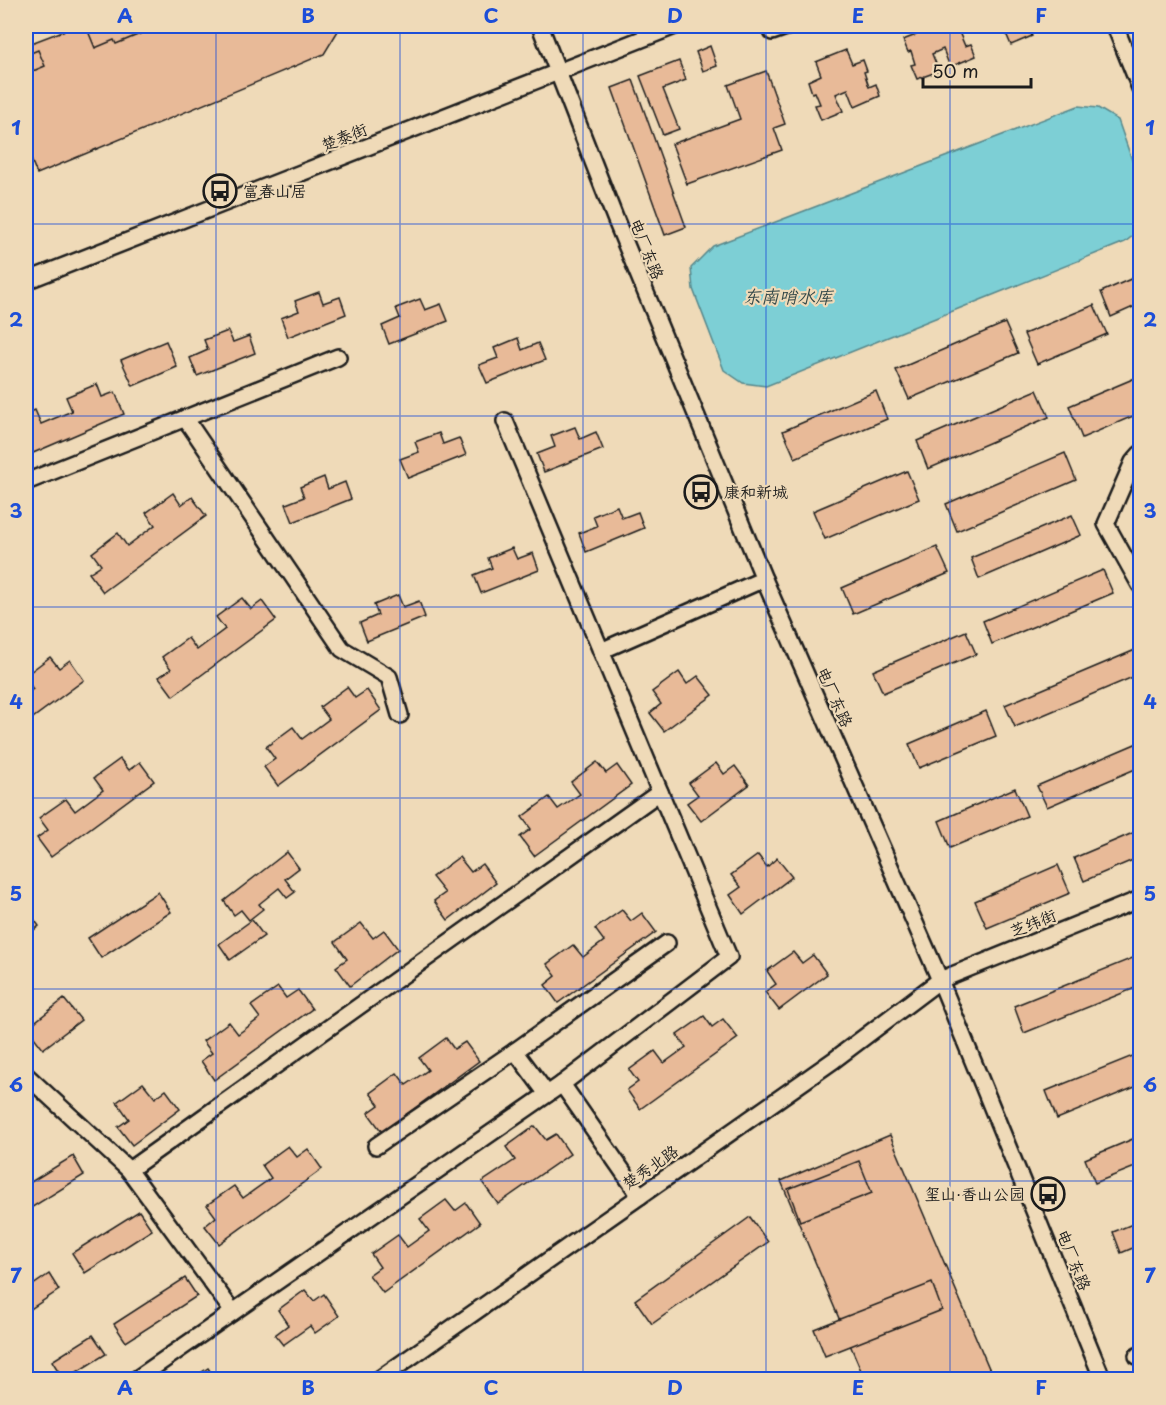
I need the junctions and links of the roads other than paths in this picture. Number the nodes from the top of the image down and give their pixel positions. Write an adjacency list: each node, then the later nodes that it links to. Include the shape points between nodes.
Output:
1 (540, 26): 6 (street, 电厂东路)
2 (675, 26): 6 (street, 楚泰街)
3 (789, 26): 5 (street)
4 (1114, 26): 7 (street)
5 (772, 32)
6 (559, 71): 8 (street, 楚泰街); 14 (street, 电厂东路, via 615,218)
7 (1140, 88)
8 (26, 281)
9 (338, 357): 10 (street)
10 (185, 418): 13 (street); 17 (street, via 342,649 389,677)
11 (505, 421): 16 (street)
12 (1140, 454): 15 (street, via 1106,524)
13 (26, 482)
14 (764, 579): 16 (street); 21 (street, 电厂东路)
15 (1140, 585)
16 (601, 651): 18 (street)
17 (400, 716)
18 (660, 792): 24 (street, via 729,957); 27 (street)
19 (1140, 899): 21 (street, 芝纬街)
20 (667, 943): 22 (street)
21 (940, 980): 28 (street, 楚秀北路); 32 (street, 电厂东路)
22 (515, 1051): 25 (street); 26 (street)
23 (26, 1075): 27 (street)
24 (561, 1084): 25 (street); 28 (street)
25 (547, 1094): 29 (street)
26 (376, 1146)
27 (129, 1170): 29 (street)
28 (640, 1196): 31 (street, 楚秀北路)
29 (233, 1312): 30 (street)
30 (135, 1380)
31 (378, 1380)
32 (1103, 1380)

